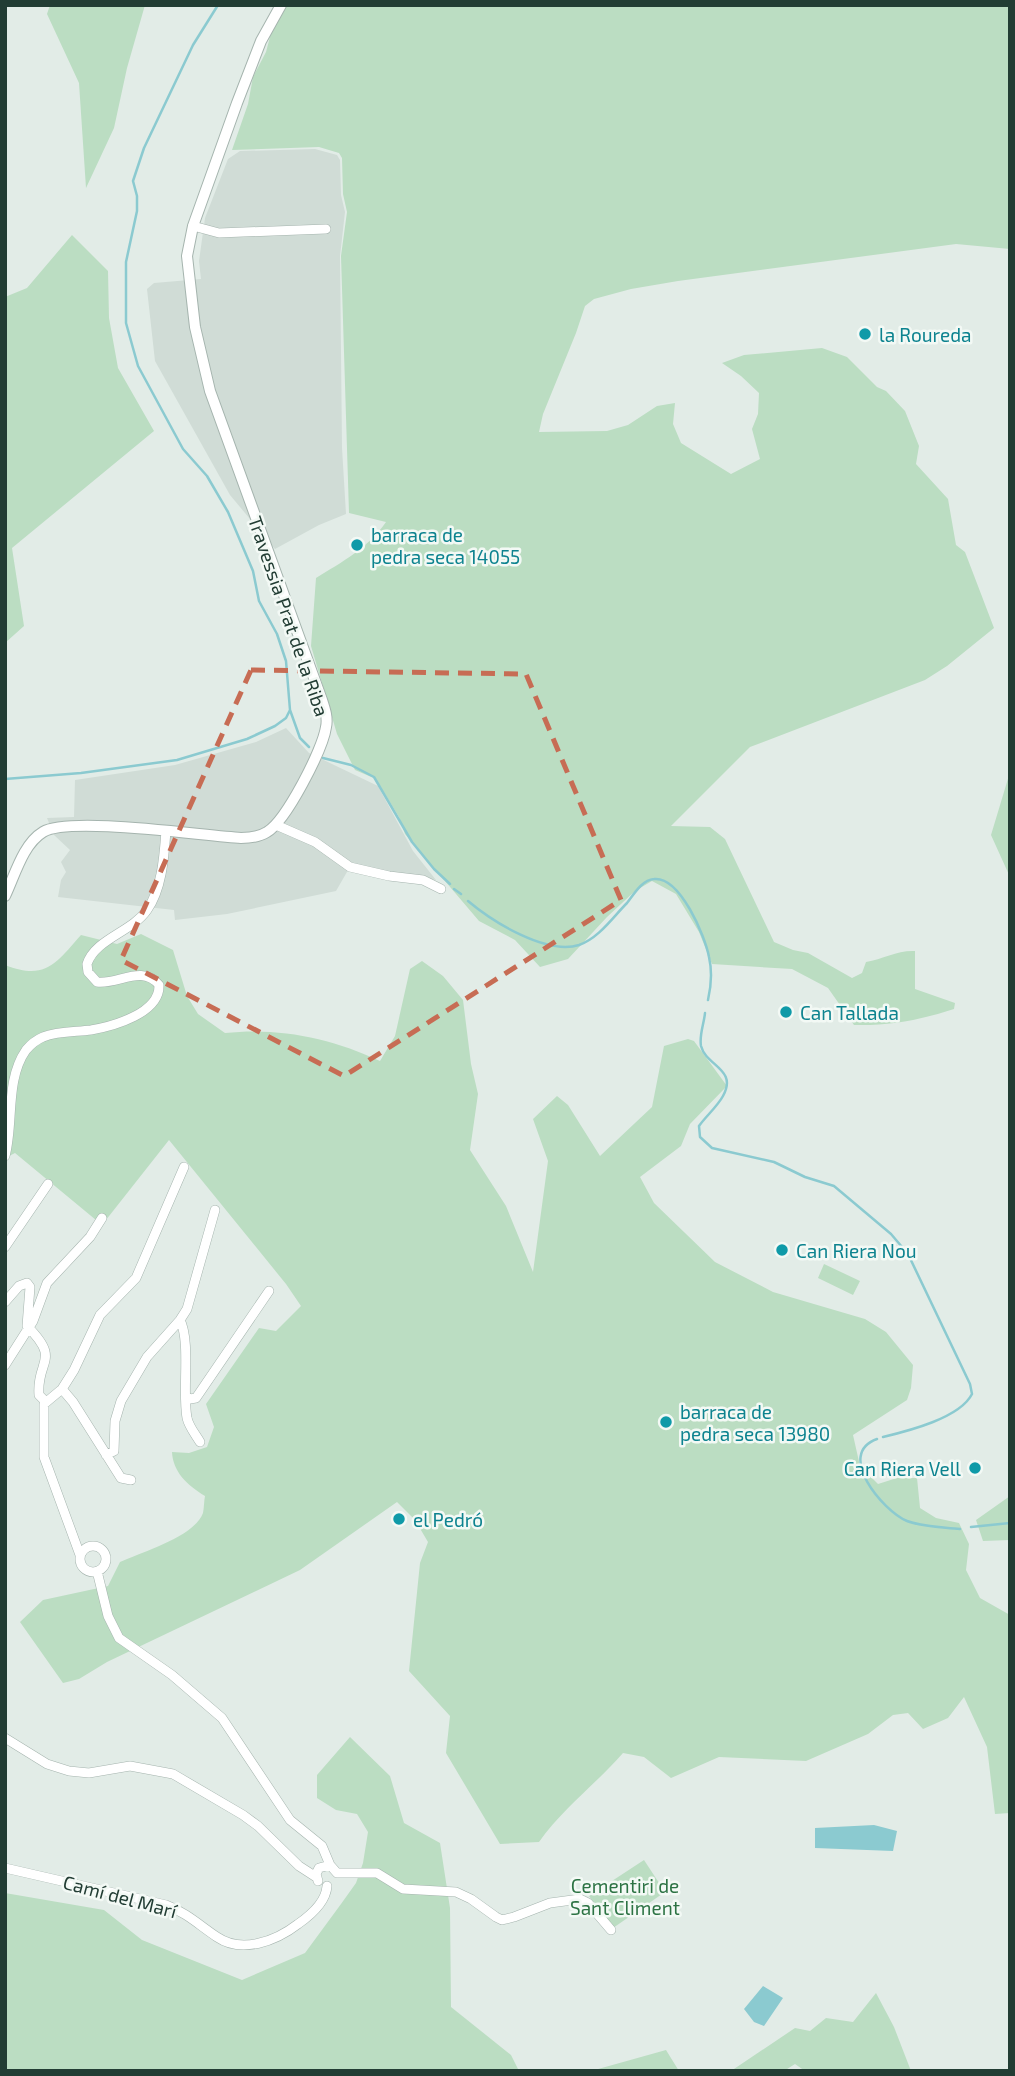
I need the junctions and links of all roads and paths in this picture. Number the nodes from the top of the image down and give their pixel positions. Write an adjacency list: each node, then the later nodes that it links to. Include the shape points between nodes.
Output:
1 (281, 5): 2 (street, Travessia Prat de la Riba, via 261,41)
2 (193, 226): 3 (street, via 219,233); 4 (street, Travessia Prat de la Riba, via 188,263 204,371 327,721 317,754)
3 (326, 229)
4 (276, 825): 5 (street, via 247,838); 6 (street, via 315,842 351,867 423,880)
5 (166, 831): 7 (street, via 75,826 47,830 28,847); 8 (street, via 163,865 146,911 96,950 87,964 97,982 146,976 157,982 159,993 143,1011 120,1021 34,1042 16,1074)
6 (441, 889)
7 (5, 895)
8 (5, 1156)
9 (184, 1167): 19 (street, via 141,1270 100,1315)
10 (48, 1184): 13 (street)
11 (215, 1210): 16 (street, via 191,1300)
12 (102, 1218): 17 (street, via 47,1283)
13 (5, 1247)
14 (269, 1291): 20 (street, via 196,1398)
15 (5, 1302): 17 (street, via 27,1283)
16 (180, 1320): 20 (street, via 185,1332); 23 (street, via 151,1352 121,1401 114,1451)
17 (27, 1326): 18 (street); 21 (street, via 46,1350 38,1389)
18 (5, 1365)
19 (62, 1389): 21 (street); 23 (street)
20 (186, 1397): 22 (street, via 188,1422)
21 (45, 1401): 25 (street, via 46,1463)
22 (200, 1443)
23 (106, 1455): 24 (street, via 121,1478)
24 (131, 1480)
25 (80, 1555): 26 (street, via 82,1567); 26 (street, via 89,1546 101,1549 106,1560)
26 (97, 1571): 28 (street, via 108,1616 120,1638 222,1718 290,1820 322,1846)
27 (5, 1738): 31 (street, via 47,1764 69,1771 89,1773 130,1766 173,1774 243,1815)
28 (330, 1865): 30 (street); 31 (street, via 318,1868)
29 (5, 1868): 32 (street, Camí del Marí, via 166,1905 223,1941 241,1945 263,1942 294,1927 319,1905)
30 (337, 1873): 32 (street, via 335,1882); 33 (street, via 377,1873 403,1889 456,1892 502,1920 550,1903 580,1899)
31 (316, 1877): 32 (street)
32 (327, 1886)
33 (611, 1930)

